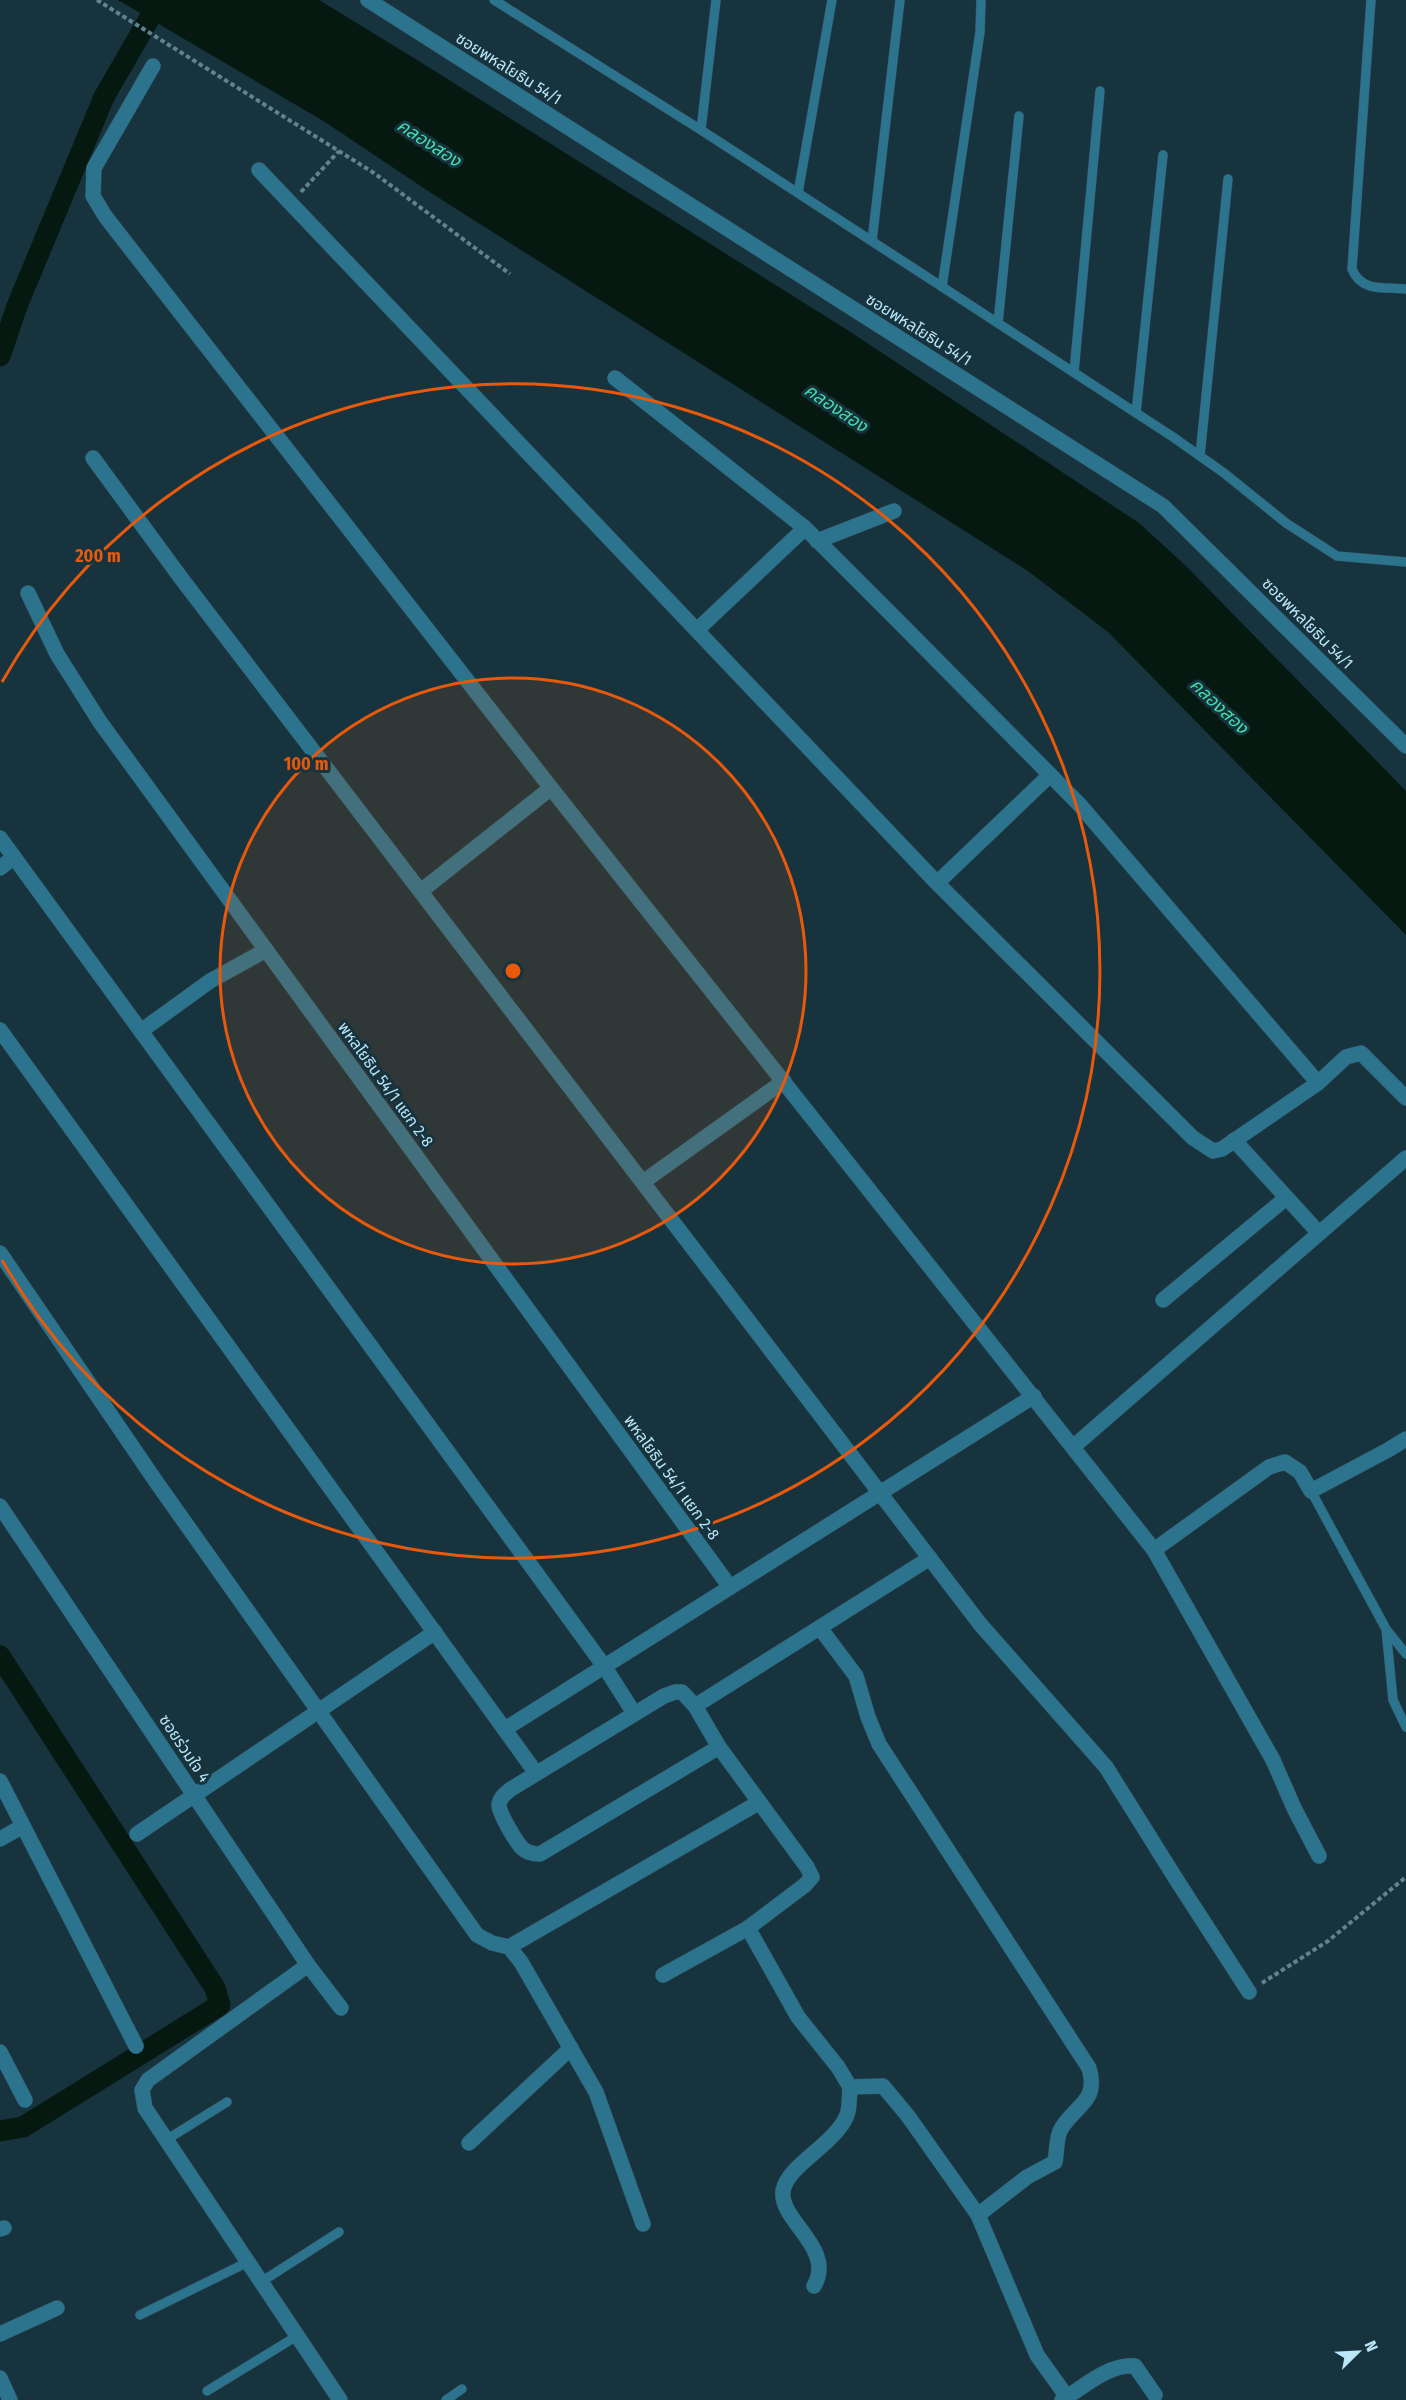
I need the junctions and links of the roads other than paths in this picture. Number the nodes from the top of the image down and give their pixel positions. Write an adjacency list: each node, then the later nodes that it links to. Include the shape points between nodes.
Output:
1 (368, 0): 31 (street, ซอยพหลโยธิน 54/1, via 1163,506)
2 (494, 0): 11 (lane)
3 (716, 0): 11 (lane)
4 (832, 0): 15 (lane)
5 (900, 0): 16 (lane)
6 (981, 0): 17 (lane, via 980,32)
7 (1371, 0): 18 (lane, via 1352,269 1366,286)
8 (153, 66): 33 (street, via 94,168 93,196 112,226)
9 (1100, 91): 20 (lane)
10 (1019, 116): 19 (lane)
11 (701, 130): 15 (lane)
12 (1163, 155): 22 (lane)
13 (259, 170): 30 (street)
14 (1228, 179): 23 (lane)
15 (798, 193): 16 (lane)
16 (872, 241): 17 (lane)
17 (942, 286): 19 (lane)
18 (1406, 289)
19 (998, 323): 20 (lane)
20 (1074, 372): 22 (lane)
21 (615, 378): 26 (street)
22 (1136, 413): 23 (lane)
23 (1200, 456): 28 (lane, via 1286,524 1337,556)
24 (93, 458): 38 (street)
25 (894, 511): 27 (street)
26 (805, 528): 27 (street); 30 (street)
27 (817, 541): 32 (street)
28 (1406, 562)
29 (28, 593): 39 (street, พหลโยธิน 54/1 แยก 2-8, via 57,654 100,722)
30 (697, 630): 37 (street)
31 (1406, 746)
32 (1050, 776): 37 (street); 44 (street, via 1079,804)
33 (551, 788): 38 (street); 43 (street)
34 (0, 838): 35 (street)
35 (14, 857): 36 (street); 41 (street)
36 (0, 868)
37 (937, 884): 46 (street, via 1193,1138 1213,1151)
38 (421, 891): 48 (street)
39 (266, 950): 41 (street, via 210,981); 61 (street, พหลโยธิน 54/1 แยก 2-8)
40 (0, 1030): 42 (street)
41 (141, 1031): 66 (street)
42 (5, 1046): 64 (street)
43 (784, 1081): 48 (street); 53 (street)
44 (1318, 1083): 45 (street, via 1346,1057 1361,1053); 46 (street)
45 (1406, 1098)
46 (1234, 1140): 49 (street)
47 (1406, 1158): 50 (street)
48 (643, 1182): 57 (street)
49 (1286, 1198): 50 (street); 52 (street)
50 (1318, 1232): 55 (street)
51 (0, 1253): 68 (street)
52 (1163, 1299)
53 (1034, 1396): 55 (street); 57 (street)
54 (1406, 1439): 56 (street)
55 (1073, 1447): 59 (street)
56 (1311, 1491): 59 (street, via 1300,1472 1286,1462 1269,1467); 63 (lane)
57 (880, 1492): 60 (street); 61 (street)
58 (0, 1506): 75 (street, ซอยร่วมใจ 4)
59 (1154, 1550): 80 (street, via 1273,1760)
60 (930, 1558): 62 (street); 85 (street, via 980,1624 1106,1767)
61 (730, 1587): 66 (street)
62 (820, 1628): 67 (street); 95 (street, via 856,1676 879,1744 1089,2068 1093,2082 1090,2096 1059,2131 1055,2162 1027,2177)
63 (1386, 1629): 65 (lane); 70 (lane, via 1393,1700)
64 (435, 1632): 68 (street); 71 (street)
65 (1406, 1654)
66 (604, 1666): 69 (street); 71 (street)
67 (695, 1706): 69 (street, via 682,1692 675,1692); 72 (street)
68 (319, 1711): 75 (street); 82 (street, via 477,1935)
69 (634, 1713): 73 (street)
70 (1406, 1727)
71 (505, 1729): 73 (street)
72 (719, 1747): 73 (street, via 546,1852 532,1854 521,1847 499,1803 502,1796); 76 (street)
73 (536, 1773)
74 (0, 1781): 77 (street)
75 (195, 1795): 78 (street); 83 (street, ซอยร่วมใจ 4)
76 (758, 1803): 81 (street, via 812,1877); 82 (street)
77 (23, 1826): 79 (street); 87 (street)
78 (137, 1834)
79 (0, 1839)
80 (1319, 1856)
81 (748, 1928): 84 (street); 90 (street, via 798,2017)
82 (509, 1947): 88 (street)
83 (308, 1965): 86 (street, ซอยร่วมใจ 4); 93 (street, via 148,2080 142,2090 145,2108)
84 (663, 1975)
85 (1249, 1992)
86 (341, 2008)
87 (136, 2046)
88 (571, 2048): 94 (street); 96 (street, via 596,2092)
89 (0, 2052): 91 (street)
90 (850, 2087): 95 (street, via 883,2086); 100 (street, via 847,2114 831,2139 791,2174 783,2188 788,2209 820,2263 820,2275)
91 (25, 2100)
92 (227, 2102): 93 (lane)
93 (166, 2140): 98 (street)
94 (469, 2143)
95 (978, 2215): 109 (street, via 1038,2355)
96 (643, 2224)
97 (339, 2232): 99 (lane)
98 (248, 2262): 99 (street); 102 (lane)
99 (261, 2282): 104 (street)
100 (814, 2286)
101 (57, 2308): 103 (street)
102 (140, 2315)
103 (0, 2334)
104 (297, 2336): 107 (lane); 111 (street)
105 (0, 2378): 110 (street)
106 (462, 2389): 112 (lane)
107 (207, 2391)
108 (1155, 2395): 109 (street, via 1135,2366 1126,2365 1112,2369)
109 (1064, 2399)
110 (10, 2400)
111 (340, 2400)
112 (446, 2400)

